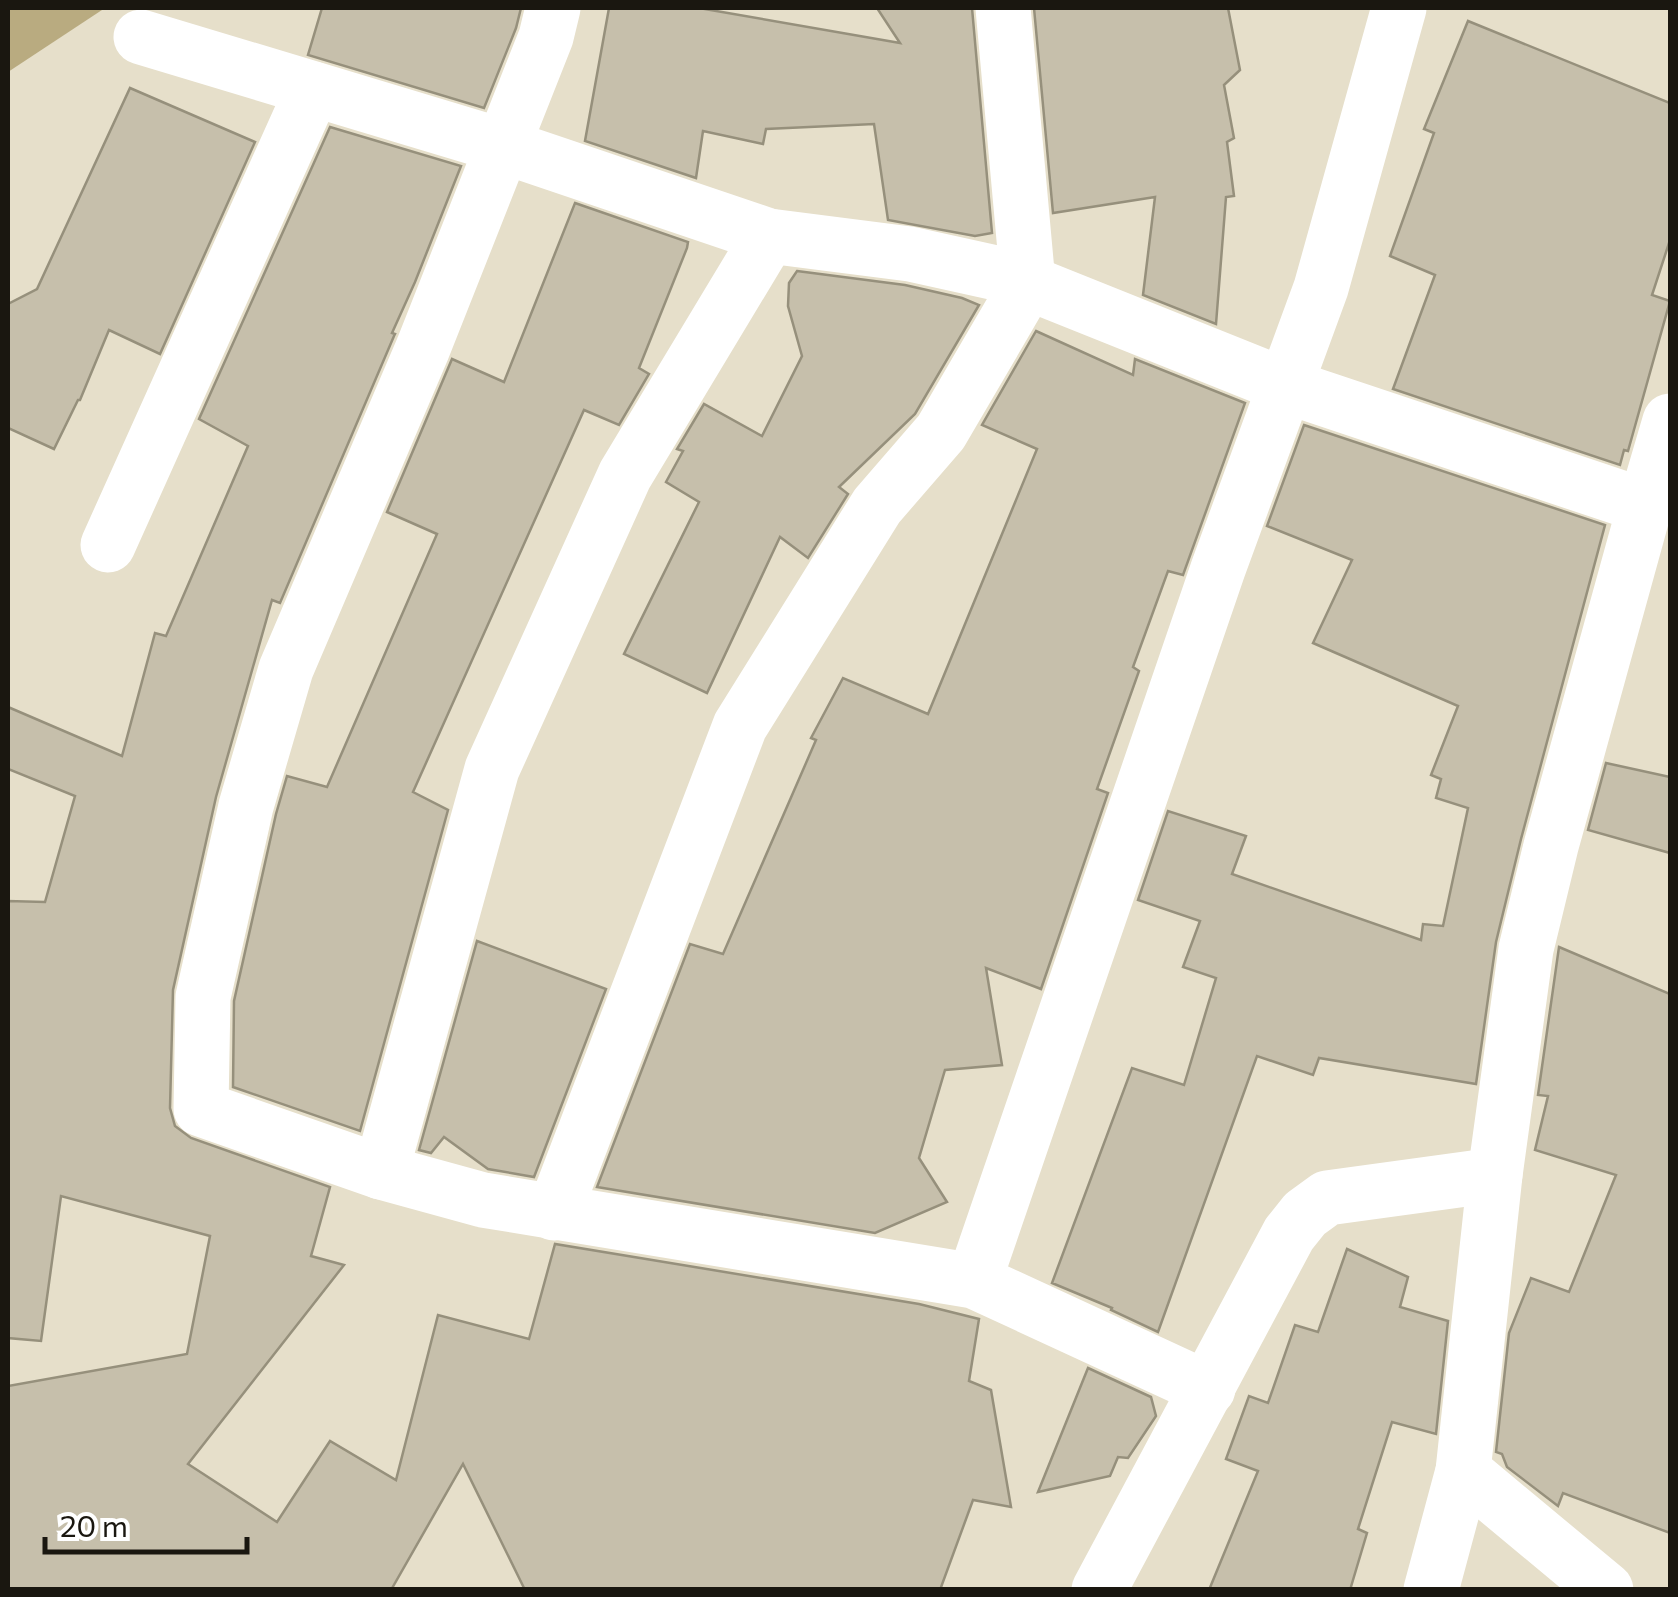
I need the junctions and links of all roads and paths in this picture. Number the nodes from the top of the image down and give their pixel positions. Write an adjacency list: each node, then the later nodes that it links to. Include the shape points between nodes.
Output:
1 (553, 8): 6 (street)
2 (1003, 8): 8 (street)
3 (1399, 8): 9 (street, via 1321,288)
4 (141, 37): 5 (street)
5 (313, 89): 6 (street); 12 (street)
6 (503, 146): 7 (street); 13 (street, via 286,669 246,806 203,997 201,1109)
7 (768, 236): 8 (street, via 910,254); 13 (street, via 625,475 492,769)
8 (1028, 283): 9 (street); 15 (street, via 941,432 878,506 740,726)
9 (1286, 386): 11 (street); 16 (street)
10 (1670, 421): 11 (street)
11 (1645, 506): 14 (street, via 1526,950)
12 (108, 545)
13 (381, 1172): 15 (street)
14 (1495, 1174): 17 (street, via 1327,1198 1305,1214); 18 (street)
15 (554, 1212): 16 (street)
16 (974, 1281): 17 (street)
17 (1208, 1390): 19 (street)
18 (1462, 1471): 20 (street); 21 (street)
19 (1099, 1590)
20 (1432, 1590)
21 (1606, 1590)

